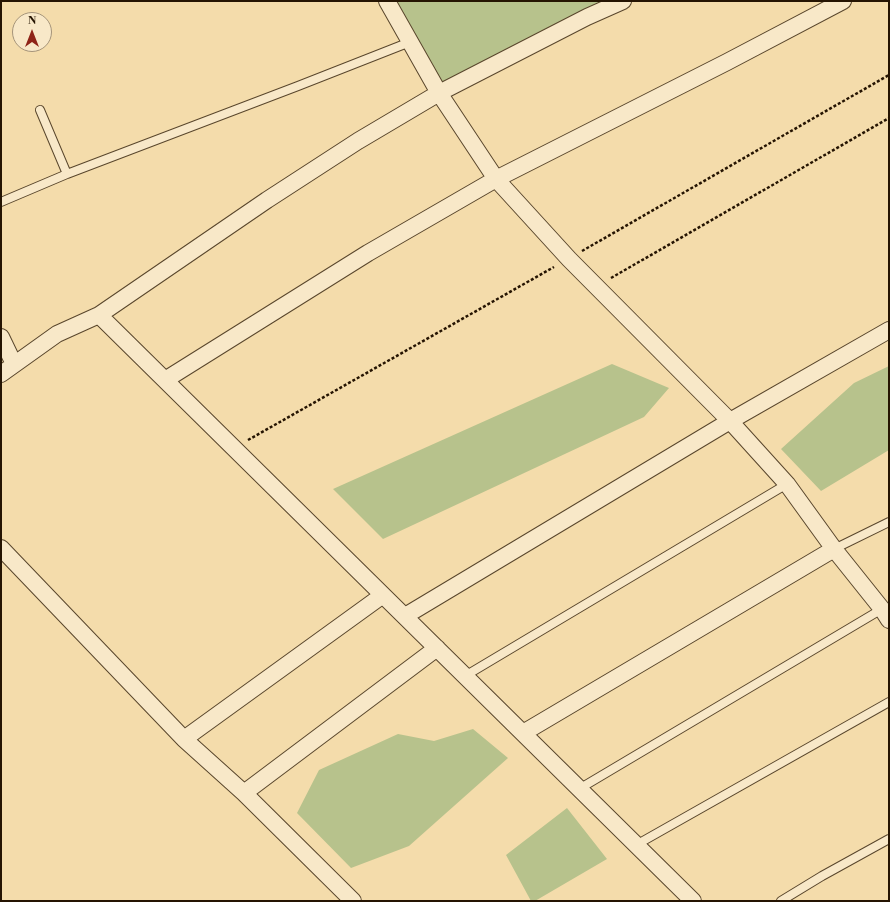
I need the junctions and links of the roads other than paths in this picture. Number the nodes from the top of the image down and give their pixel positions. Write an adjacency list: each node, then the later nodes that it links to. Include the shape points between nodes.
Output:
1 (387, 1): 4 (street)
2 (623, 1): 5 (street)
3 (843, 1): 8 (street)
4 (410, 42): 5 (street); 7 (lane)
5 (439, 93): 8 (street); 10 (street, via 358,141 267,200)
6 (40, 110): 7 (lane)
7 (67, 174): 9 (lane)
8 (496, 179): 15 (street, via 368,253); 16 (street, via 569,259)
9 (1, 202)
10 (99, 315): 13 (street, via 57,334); 15 (street)
11 (889, 330): 16 (street)
12 (1, 337): 13 (street)
13 (14, 364): 14 (street)
14 (1, 374)
15 (165, 380): 21 (street)
16 (730, 421): 17 (street); 23 (street)
17 (787, 484): 20 (street); 25 (lane)
18 (889, 522): 20 (lane)
19 (1, 548): 28 (street)
20 (834, 550): 22 (street); 27 (street)
21 (383, 595): 23 (street); 28 (street)
22 (885, 614): 29 (lane)
23 (404, 616): 24 (street)
24 (437, 648): 25 (street); 30 (street)
25 (465, 676): 27 (street)
26 (889, 702): 32 (lane)
27 (523, 733): 29 (street)
28 (184, 739): 30 (street)
29 (579, 789): 32 (street)
30 (244, 793): 33 (street)
31 (889, 839): 35 (lane)
32 (636, 845): 34 (street)
33 (353, 901)
34 (693, 901)
35 (781, 901)

